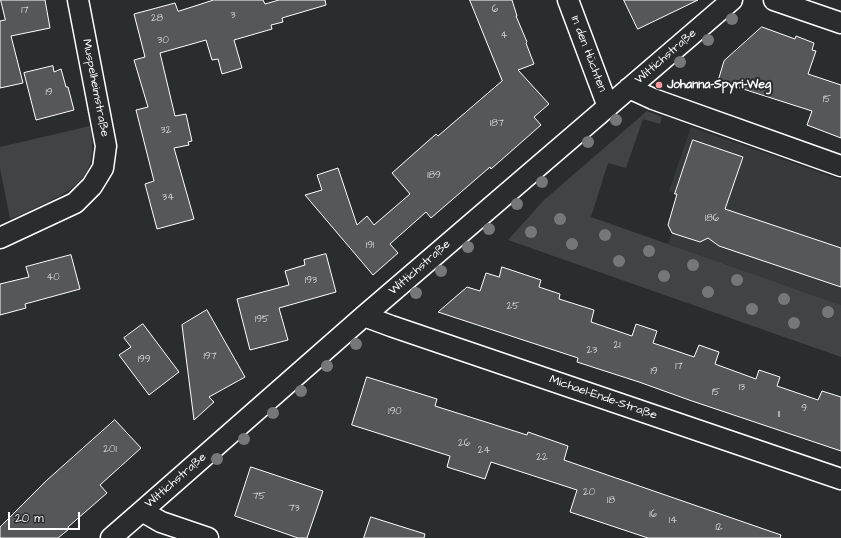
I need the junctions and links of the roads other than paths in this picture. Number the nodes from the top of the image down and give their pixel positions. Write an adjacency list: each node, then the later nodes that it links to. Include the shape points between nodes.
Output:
1 (78, 0): 9 (street, Muspelheimstraße, via 106,146 103,168 92,186 75,203)
2 (568, 0): 7 (street, In den Hüchten)
3 (732, 0): 6 (street, Wittichstraße)
4 (774, 0): 5 (street)
5 (841, 23)
6 (630, 88): 7 (street, Wittichstraße); 8 (street, via 653,99)
7 (608, 107): 10 (street, Wittichstraße)
8 (841, 166)
9 (0, 238)
10 (364, 316): 11 (street, Michael-Ende-Straße); 12 (street, Wittichstraße)
11 (841, 480)
12 (142, 511): 13 (street, Wittichstraße); 14 (street, via 161,522)
13 (111, 538)
14 (208, 538)

